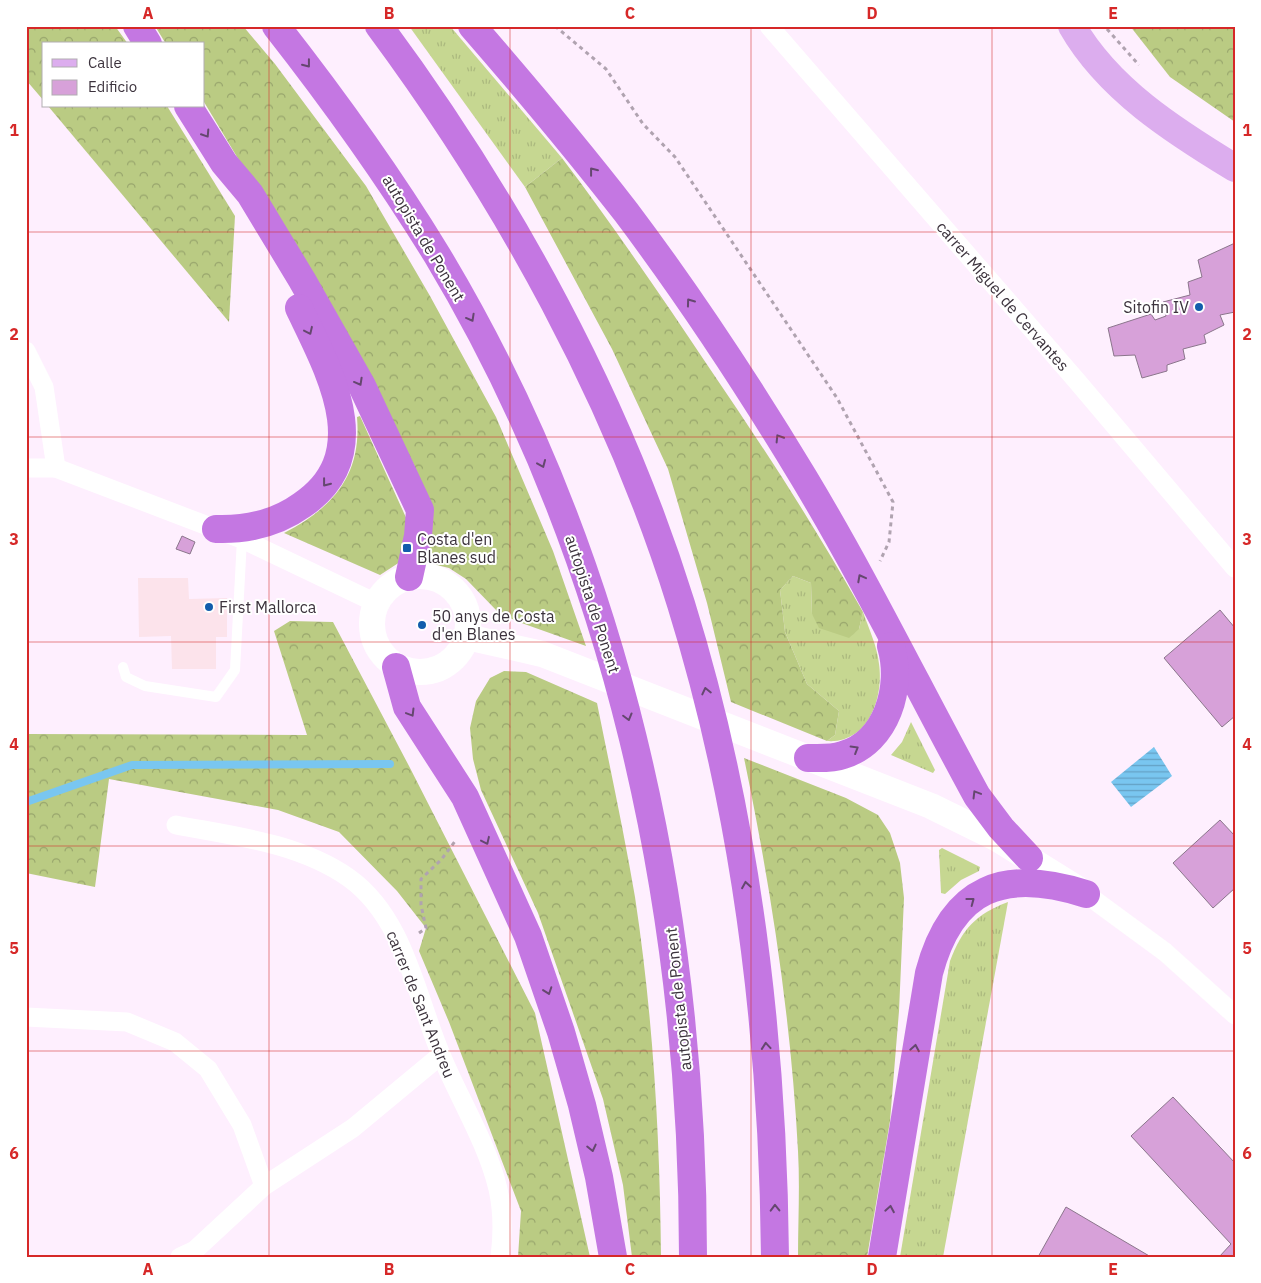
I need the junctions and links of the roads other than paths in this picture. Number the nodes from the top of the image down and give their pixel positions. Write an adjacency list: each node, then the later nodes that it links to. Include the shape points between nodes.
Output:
1 (137, 26): 7 (highway)
2 (276, 26): 34 (highway, autopista de Ponent, one-way to 34, via 366,145 458,293 541,463 593,596 649,801 671,930 688,1080)
3 (379, 26): 35 (highway, one-way to 3, via 772,1126 753,926 728,786 702,676 680,602 634,475 580,352 483,178)
4 (472, 26): 19 (highway, one-way to 4, via 798,469 699,314 593,170)
5 (769, 26): 16 (street, carrer Miguel de Cervantes)
6 (1072, 26): 10 (main road, via 1106,70 1143,106)
7 (147, 42)
8 (189, 108): 9 (highway, one-way to 9)
9 (224, 162): 14 (highway, one-way to 14, via 240,200 287,283 312,337 332,382 343,426 341,453 334,473 312,498 296,510 259,525 234,530); 17 (highway, one-way to 17, via 250,194 362,386 420,510)
10 (1235, 168)
11 (26, 351): 13 (street, via 44,387)
12 (26, 468): 13 (street)
13 (56, 468): 14 (street)
14 (216, 529): 15 (street)
15 (242, 539): 18 (street); 21 (lane, via 235,670 216,697 145,686 126,677)
16 (1235, 568)
17 (409, 577): 18 (street, via 384,591); 20 (street, via 426,576 455,590 465,604 469,620)
18 (376, 603): 22 (street, via 372,617 374,639 385,658)
19 (884, 621): 23 (highway, one-way to 19, via 843,755 856,749 881,725 895,689 893,653); 25 (highway, one-way to 19, via 1001,828 977,796)
20 (467, 637): 22 (street, via 452,662 439,670 410,672); 23 (street, via 542,654)
21 (123, 667)
22 (396, 667): 33 (highway, one-way to 33, via 407,707 465,797 528,936 561,1032 599,1177)
23 (800, 755): 25 (street, via 965,822)
24 (176, 824): 29 (street, carrer de Sant Andreu, via 301,853 349,878 376,905 399,944)
25 (1030, 858): 26 (street)
26 (1086, 894): 27 (street, via 1165,952); 36 (highway, one-way to 26, via 929,973 947,924 977,896 1012,883 1042,883)
27 (1235, 1015)
28 (26, 1017): 30 (street, via 127,1022 175,1042 208,1070 242,1125)
29 (441, 1055): 30 (street, via 353,1128); 32 (street, carrer de Sant Andreu, via 498,1189 503,1229)
30 (264, 1186): 31 (street, via 195,1250)
31 (180, 1257)
32 (500, 1257)
33 (613, 1257)
34 (693, 1257)
35 (775, 1257)
36 (882, 1257)

